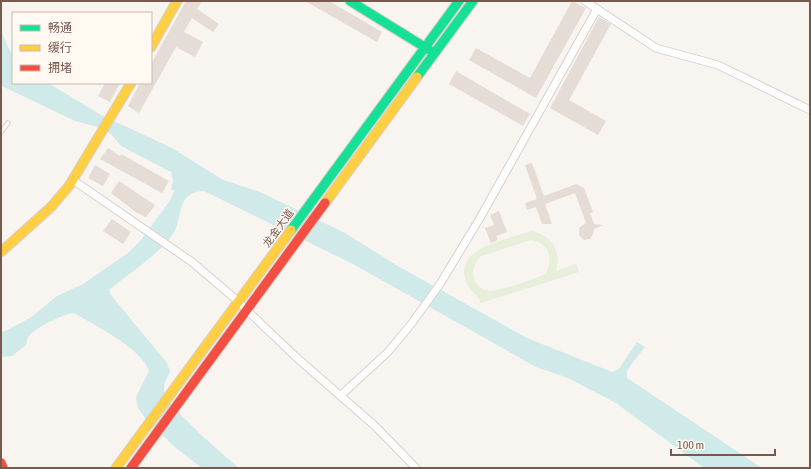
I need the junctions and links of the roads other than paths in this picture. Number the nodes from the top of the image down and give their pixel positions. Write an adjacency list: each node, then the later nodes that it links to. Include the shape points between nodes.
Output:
1 (177, 1): 7 (main road)
2 (350, 1): 8 (main road)
3 (459, 1): 8 (main road, 龙金大道)
4 (473, 1): 9 (main road, 龙金大道)
5 (585, 1): 6 (street)
6 (597, 9): 11 (street, via 656,48 718,65); 18 (street, via 480,218 440,284 388,352)
7 (152, 45)
8 (425, 47): 9 (main road); 16 (main road, 龙金大道)
9 (435, 53): 17 (main road, 龙金大道)
10 (130, 84): 14 (main road)
11 (810, 110)
12 (8, 123): 13 (lane)
13 (1, 132)
14 (74, 180): 15 (main road, via 51,207); 16 (street, via 192,262)
15 (1, 252)
16 (239, 302): 17 (street); 21 (main road, 龙金大道)
17 (247, 310): 18 (street); 22 (main road, 龙金大道)
18 (340, 396): 23 (street, via 375,426)
19 (1, 463): 20 (main road)
20 (3, 468)
21 (116, 468)
22 (131, 468)
23 (416, 468)

